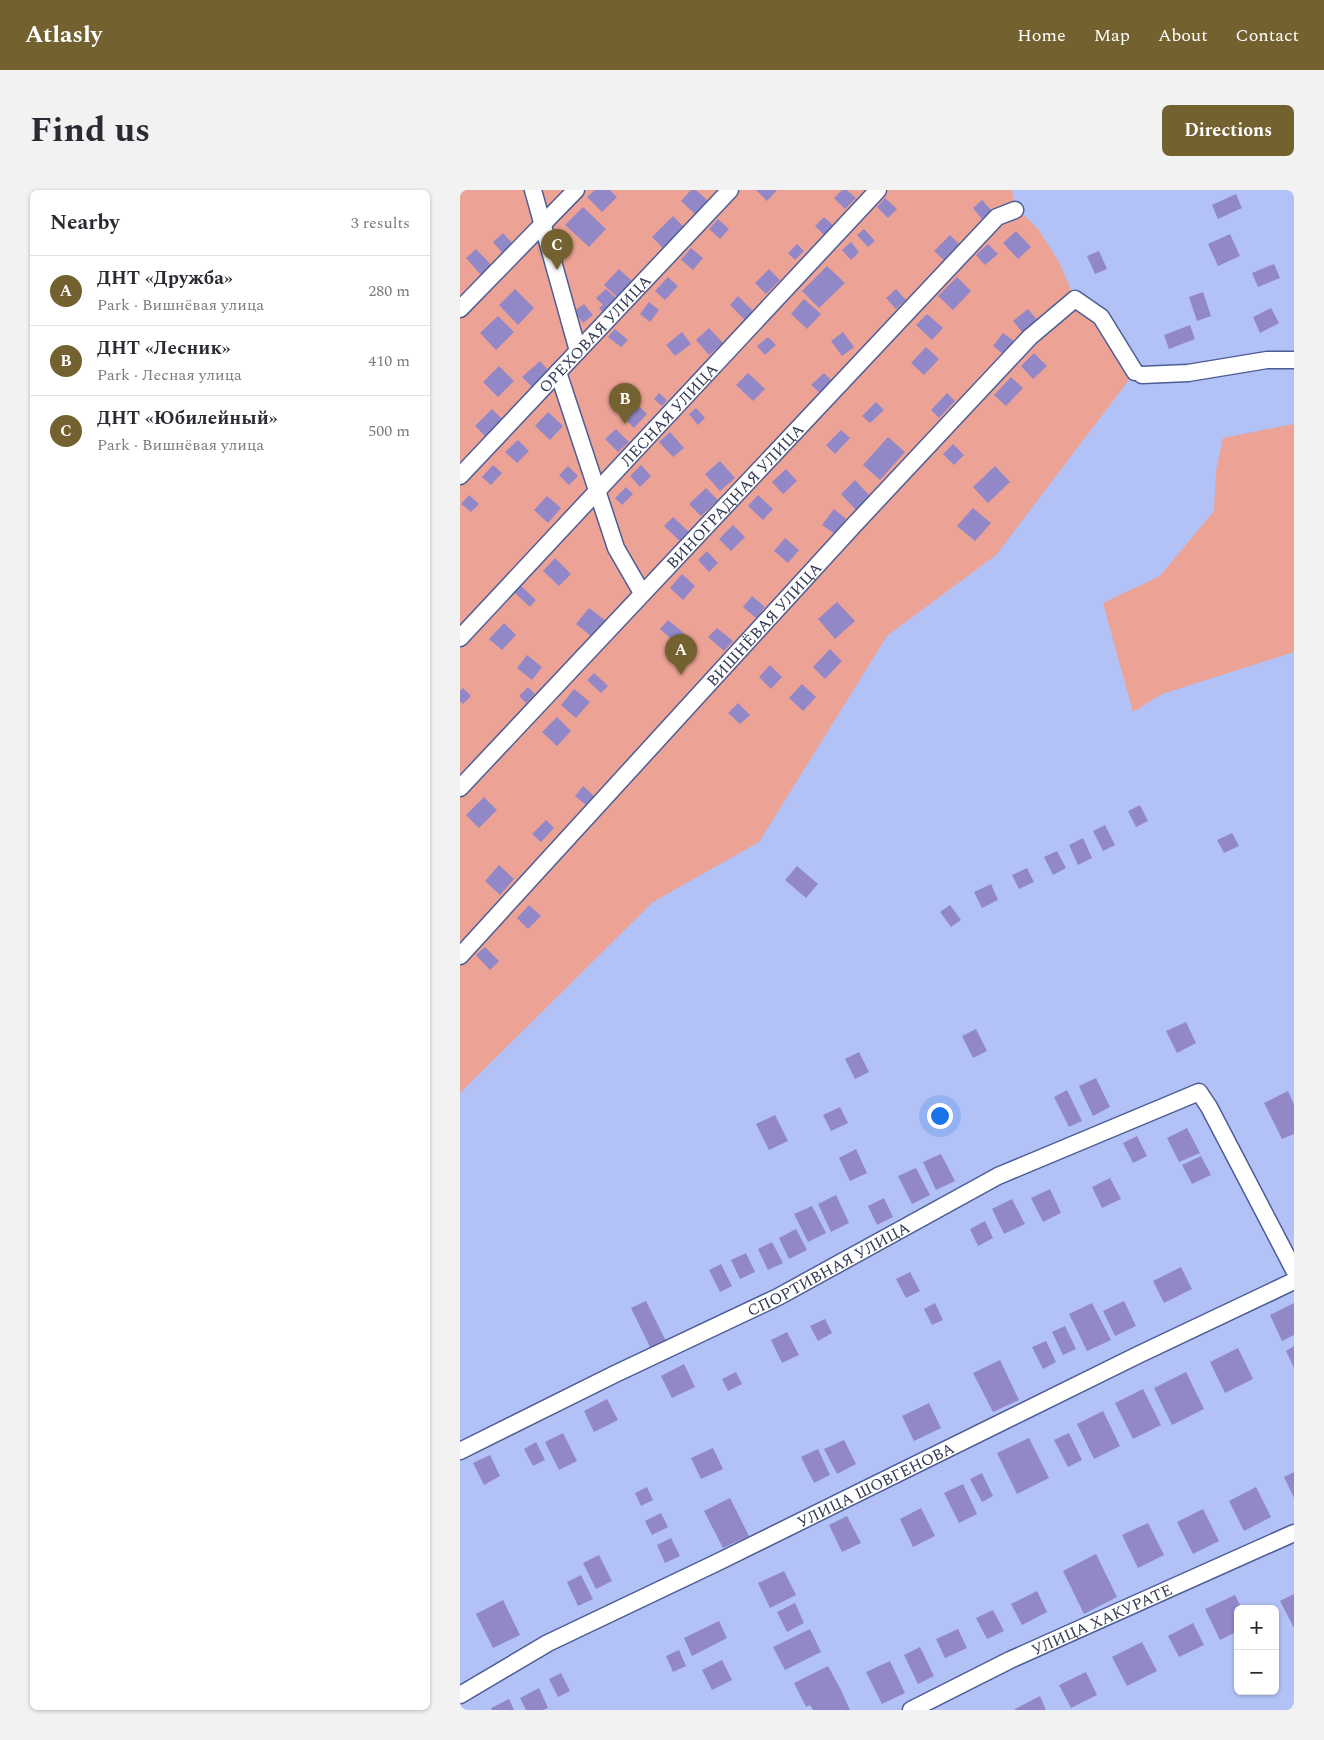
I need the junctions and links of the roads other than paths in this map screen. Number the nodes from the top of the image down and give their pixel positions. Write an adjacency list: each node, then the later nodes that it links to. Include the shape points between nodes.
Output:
1 (533, 190): 6 (street)
2 (576, 190): 6 (street)
3 (730, 190): 8 (street, ОРЕХОВАЯ УЛИЦА)
4 (878, 190): 12 (street, ЛЕСНАЯ УЛИЦА)
5 (1015, 210): 13 (street, ВИНОГРАДНАЯ УЛИЦА, via 997,217)
6 (542, 224): 7 (street); 8 (street)
7 (460, 309)
8 (578, 351): 10 (street, ОРЕХОВАЯ УЛИЦА)
9 (1294, 360): 16 (street, ВИШНЁВАЯ УЛИЦА, via 1267,360 1188,373 1138,373 1101,317 1075,299 1030,337 881,496)
10 (558, 372): 11 (street, ОРЕХОВАЯ УЛИЦА); 12 (street)
11 (460, 476)
12 (598, 490): 13 (street, via 616,548); 14 (street, ЛЕСНАЯ УЛИЦА)
13 (642, 592): 15 (street, ВИНОГРАДНАЯ УЛИЦА)
14 (460, 638)
15 (460, 788)
16 (460, 956)
17 (1294, 1270): 19 (street, СПОРТИВНАЯ УЛИЦА, via 1199,1092 998,1176 778,1297)
18 (1294, 1281): 21 (street, УЛИЦА ШОВГЕНОВА, via 548,1643)
19 (460, 1451)
20 (1294, 1533): 22 (street, УЛИЦА ХАКУРАТЕ, via 1010,1660)
21 (460, 1695)
22 (911, 1710)

